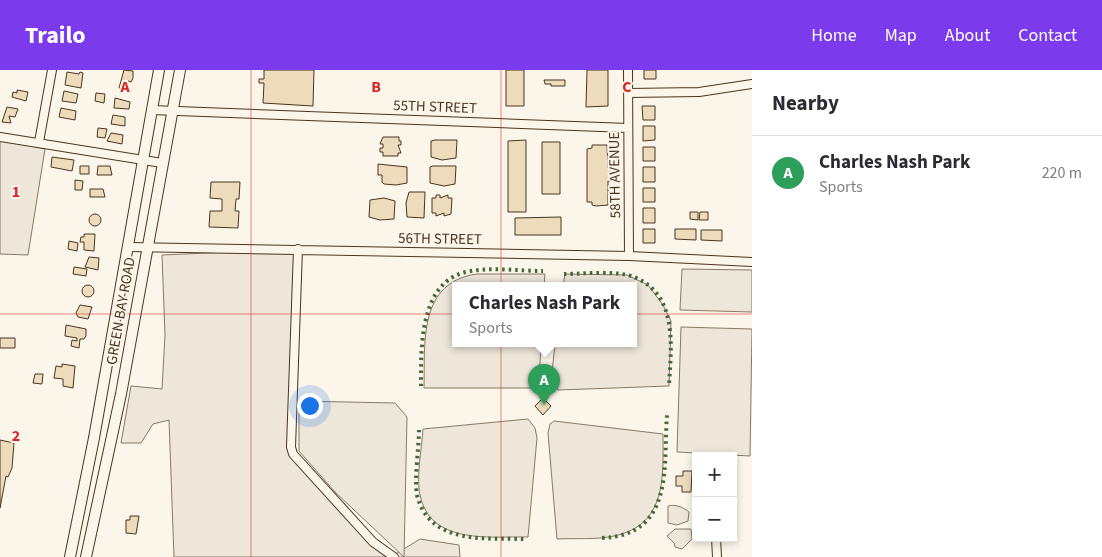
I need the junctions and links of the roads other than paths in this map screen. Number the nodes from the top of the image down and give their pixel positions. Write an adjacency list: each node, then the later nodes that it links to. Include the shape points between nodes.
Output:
1 (52, 70): 11 (street)
2 (159, 70): 7 (main road, GREEN BAY ROAD)
3 (180, 70): 8 (main road, GREEN BAY ROAD)
4 (628, 70): 6 (street, 58TH AVENUE)
5 (752, 84): 6 (street, via 699,92)
6 (628, 93): 9 (street, 58TH AVENUE)
7 (151, 110): 8 (street, 55TH STREET); 12 (main road, GREEN BAY ROAD)
8 (173, 110): 9 (street, 55TH STREET); 13 (main road, GREEN BAY ROAD)
9 (628, 128): 17 (street, 58TH AVENUE)
10 (0, 137): 11 (street)
11 (39, 142): 12 (street)
12 (142, 160): 13 (street); 14 (main road, GREEN BAY ROAD)
13 (162, 163): 15 (main road, GREEN BAY ROAD)
14 (128, 247): 15 (street, 56TH STREET); 20 (main road, GREEN BAY ROAD)
15 (148, 247): 16 (street, 56TH STREET); 21 (main road, GREEN BAY ROAD)
16 (298, 250): 17 (street, 56TH STREET); 22 (street, via 293,454 373,542)
17 (629, 256): 18 (street, 56TH STREET)
18 (752, 262)
19 (716, 542): 23 (street)
20 (70, 557)
21 (86, 557)
22 (394, 557)
23 (717, 557)

